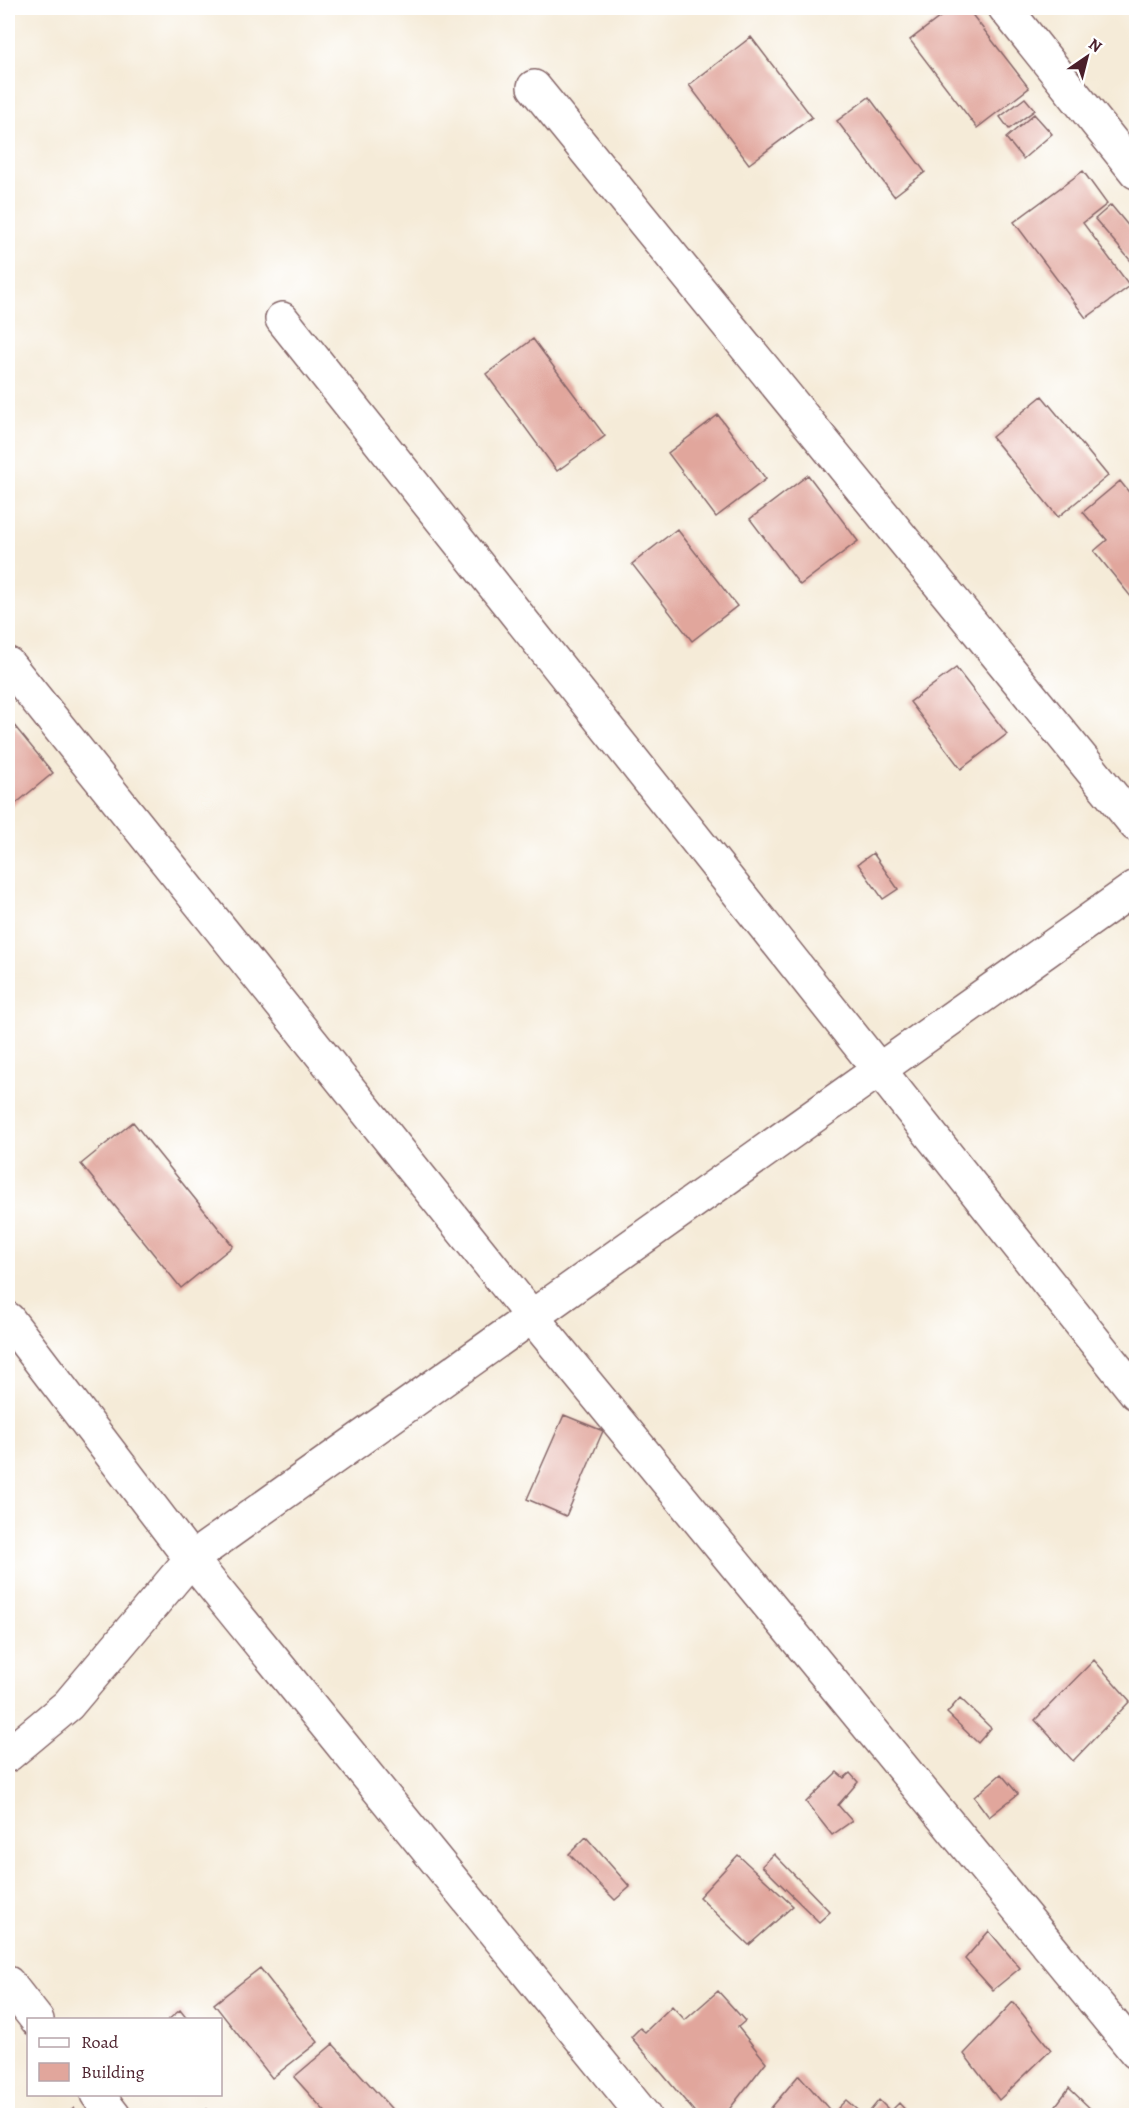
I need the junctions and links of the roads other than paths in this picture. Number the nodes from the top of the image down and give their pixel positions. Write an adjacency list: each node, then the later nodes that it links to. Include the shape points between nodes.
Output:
1 (1005, 8): 3 (street)
2 (534, 87): 6 (street)
3 (1137, 172)
4 (282, 319): 8 (street)
5 (8, 663): 9 (street)
6 (1137, 825)
7 (1137, 887): 8 (street)
8 (879, 1070): 9 (street); 11 (street)
9 (532, 1317): 12 (street); 16 (street)
10 (8, 1319): 12 (street)
11 (1137, 1393)
12 (191, 1558): 13 (street, via 68,1705); 19 (street)
13 (8, 1755)
14 (8, 1983): 15 (street)
15 (36, 2018)
16 (1137, 2052)
17 (100, 2096): 18 (street)
18 (114, 2115)
19 (644, 2115)

